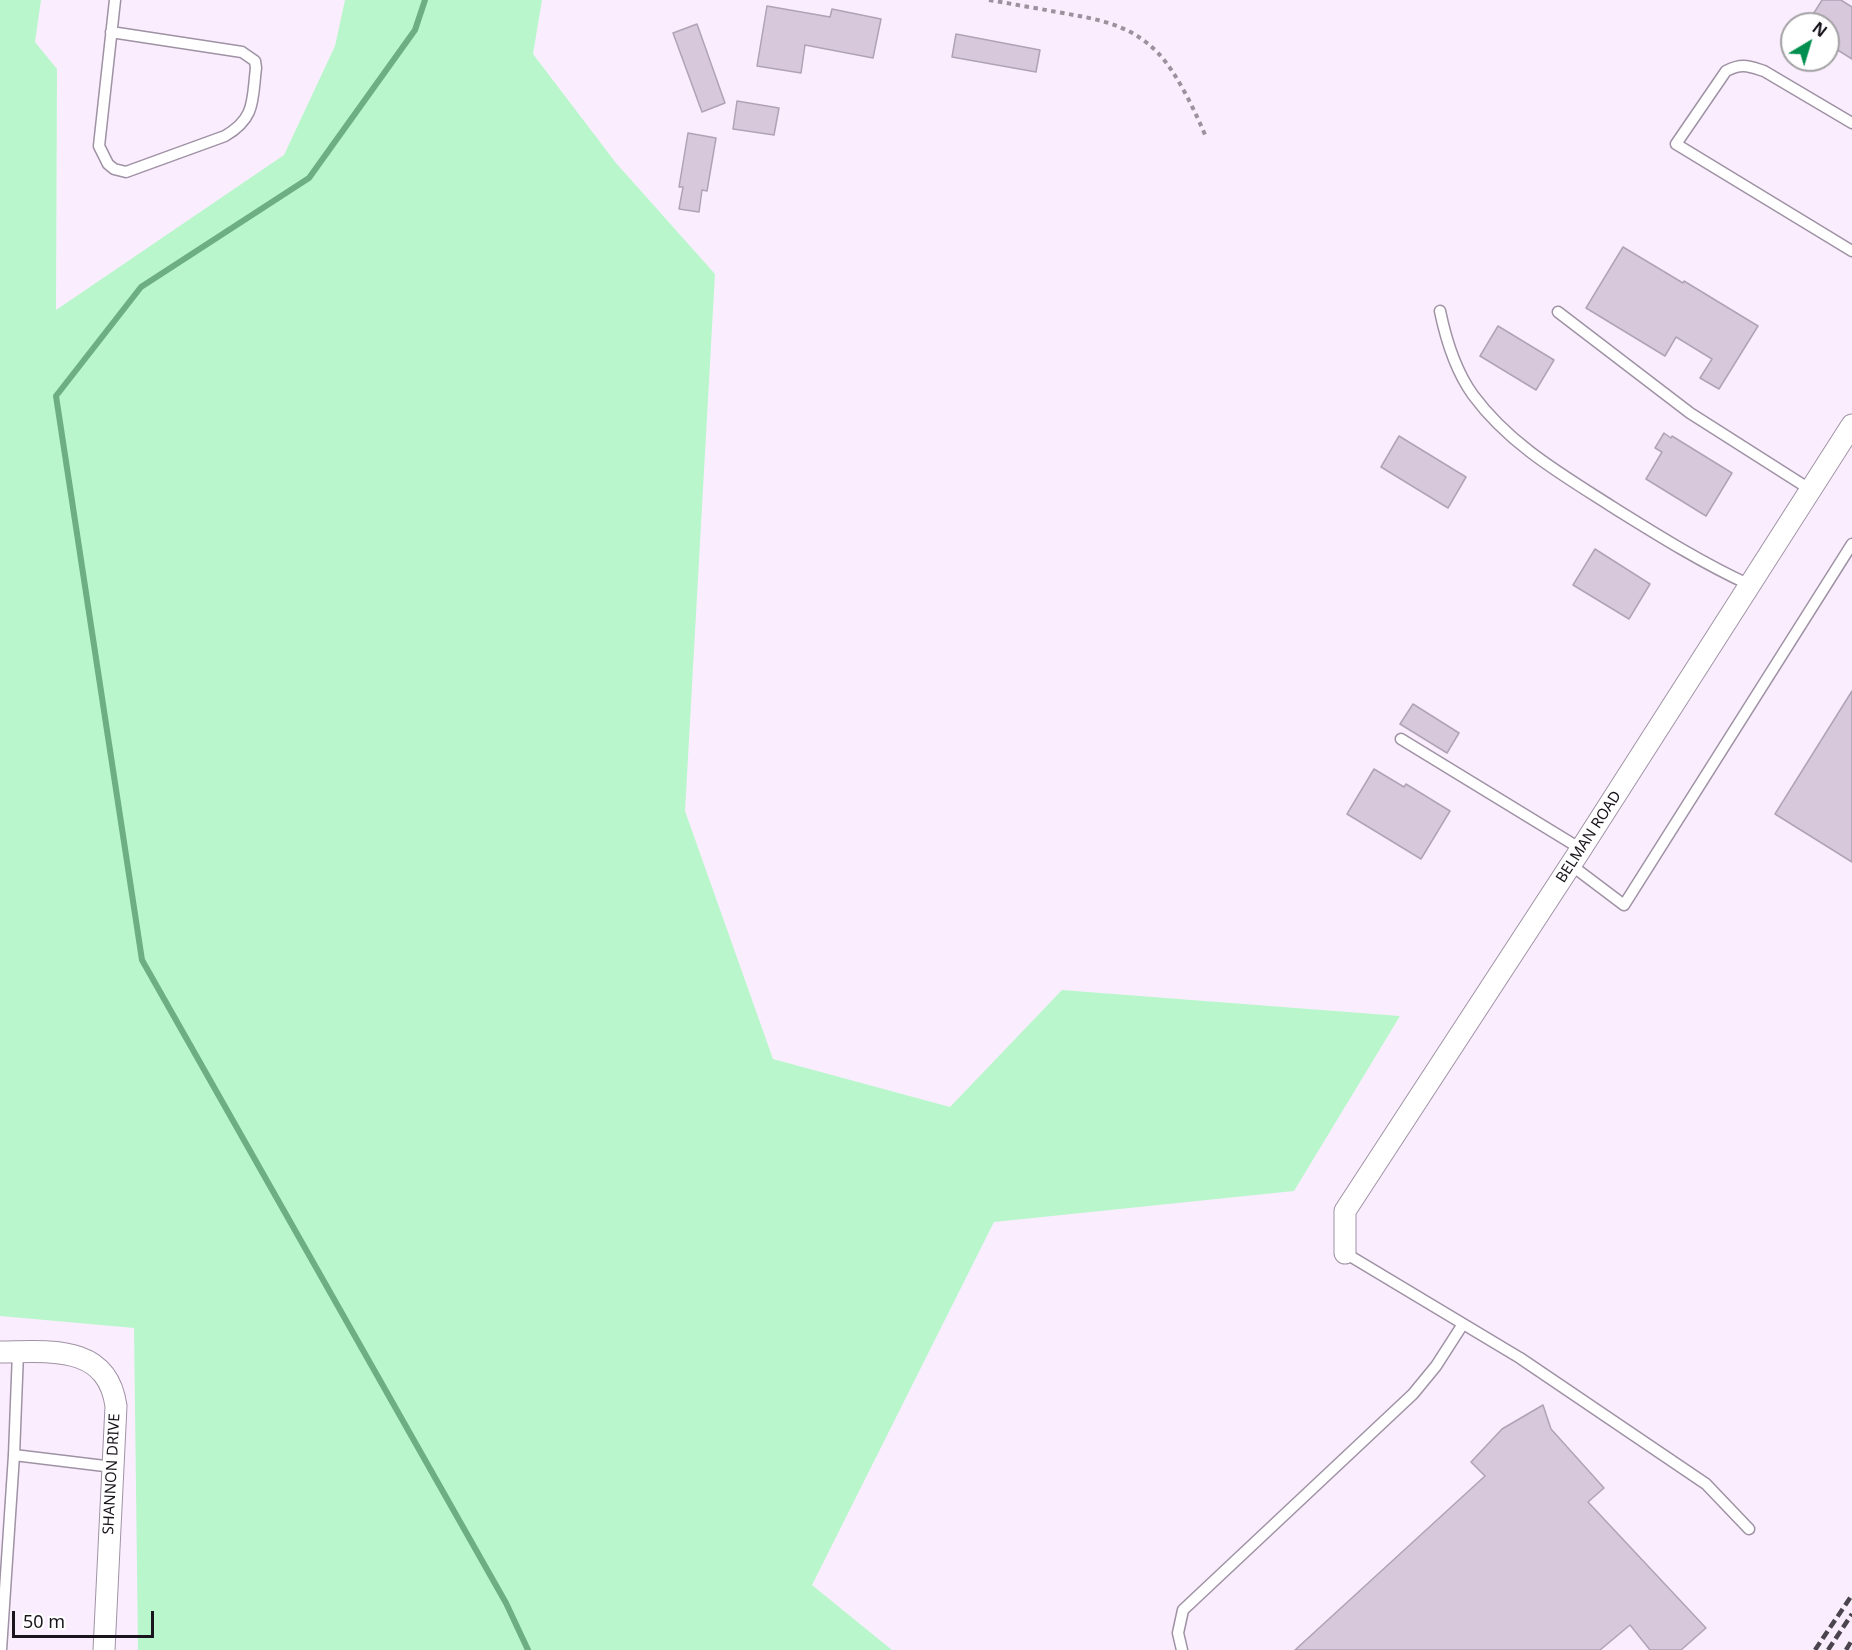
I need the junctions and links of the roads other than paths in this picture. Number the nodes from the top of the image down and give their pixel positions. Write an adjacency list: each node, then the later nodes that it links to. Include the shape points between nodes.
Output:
1 (115, 0): 2 (lane)
2 (111, 32): 2 (lane, via 99,146 114,169 126,172 195,147 225,136 245,121 251,109 256,68 250,57 242,52)
3 (1852, 123): 4 (lane, via 1764,71 1737,66 1726,71 1676,144)
4 (1852, 251)
5 (1440, 310): 10 (lane, via 1446,340 1471,393 1518,443 1643,526 1716,570)
6 (1558, 312): 8 (lane, via 1690,413)
7 (1852, 425): 8 (street, BELMAN ROAD)
8 (1811, 489): 10 (street, BELMAN ROAD)
9 (1852, 544): 12 (lane, via 1624,905)
10 (1750, 585): 12 (street, BELMAN ROAD)
11 (1401, 739): 12 (lane)
12 (1576, 857): 13 (street, BELMAN ROAD, via 1345,1211)
13 (1345, 1253): 14 (lane)
14 (1463, 1324): 18 (lane, via 1706,1484); 21 (lane, via 1413,1394 1183,1610 1178,1633)
15 (9, 1352): 16 (lane); 17 (street, SHANNON DRIVE, via 70,1354 99,1369 115,1397)
16 (14, 1455): 17 (lane); 19 (lane)
17 (113, 1467): 20 (street, SHANNON DRIVE)
18 (1749, 1529)
19 (1, 1650)
20 (104, 1650)
21 (1182, 1650)

